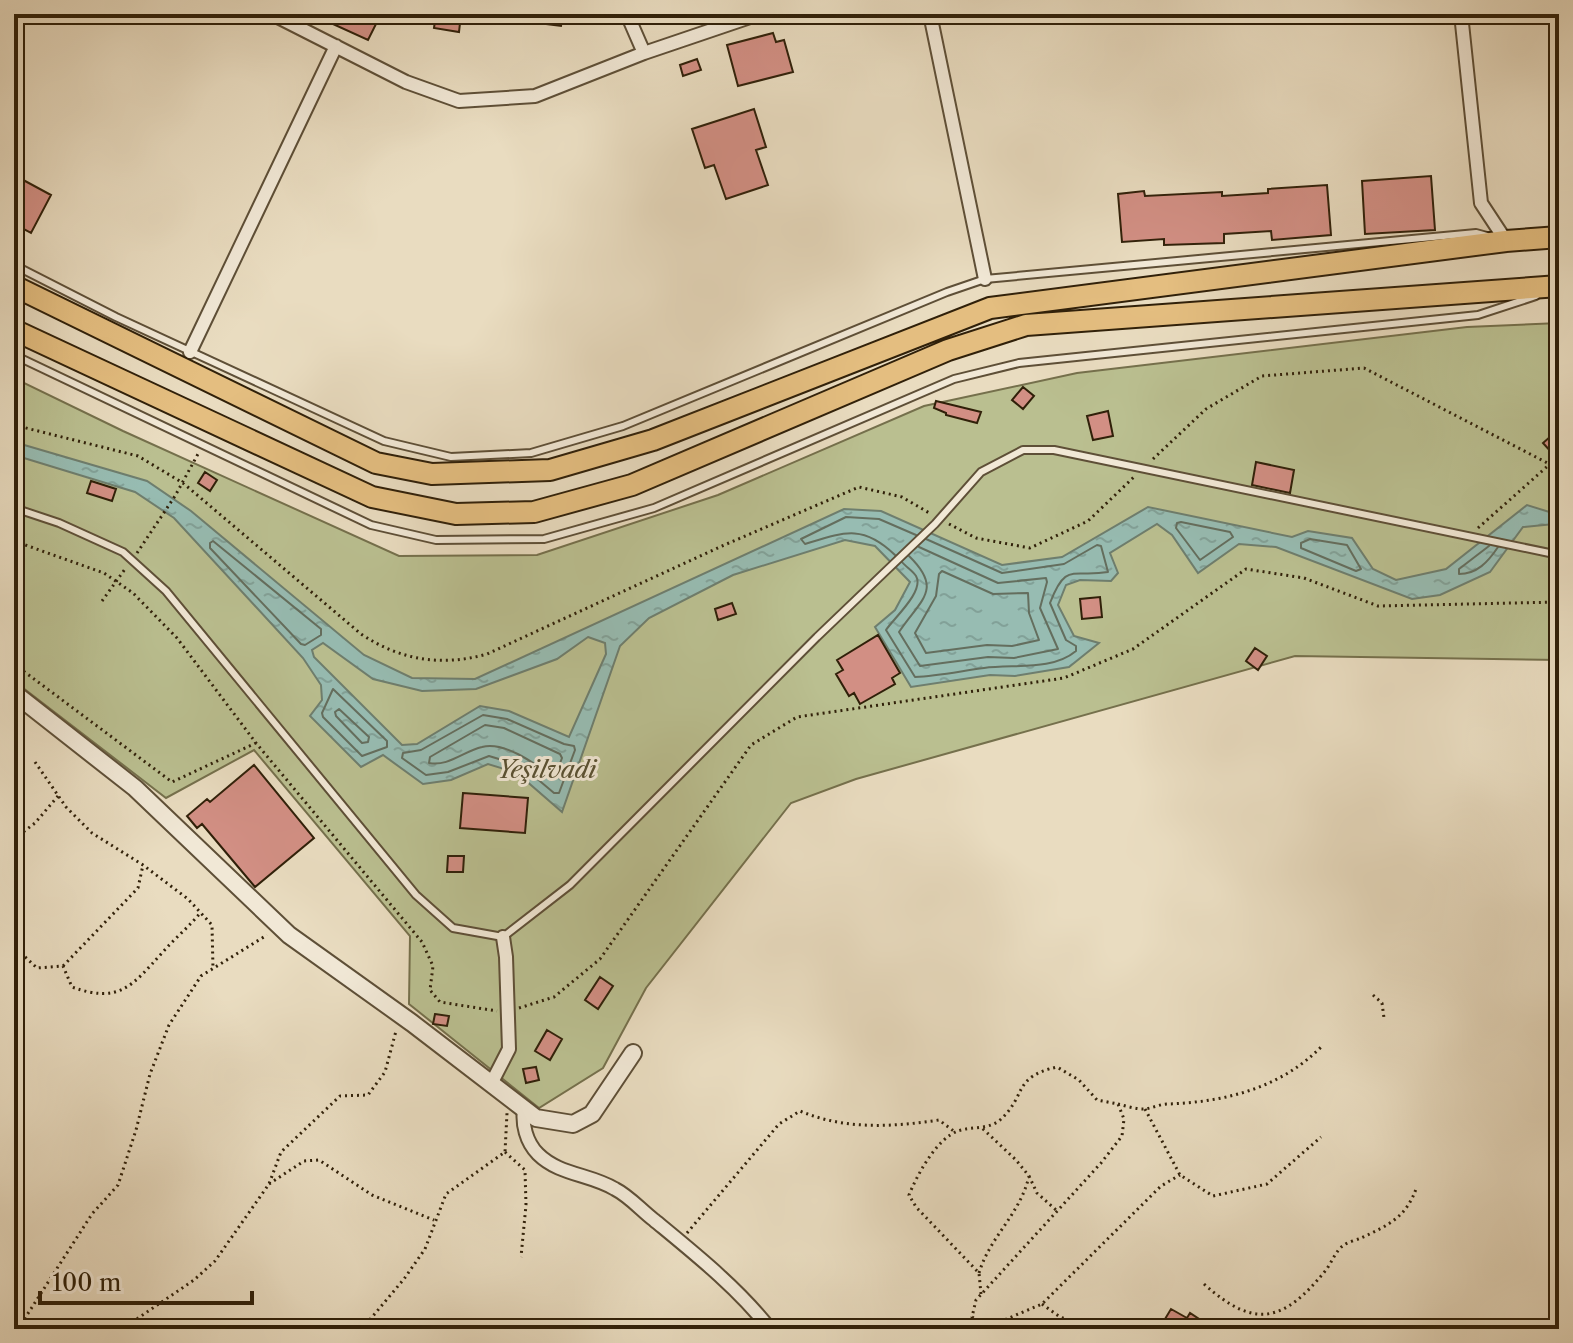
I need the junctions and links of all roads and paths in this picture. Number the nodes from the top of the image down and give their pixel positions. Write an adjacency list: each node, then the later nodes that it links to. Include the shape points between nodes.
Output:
1 (272, 14): 6 (street)
2 (627, 14): 7 (street)
3 (759, 14): 7 (street)
4 (930, 14): 11 (street)
5 (1461, 14): 9 (street, via 1481,203)
6 (336, 46): 7 (street, via 406,82 459,101 535,96); 15 (street)
7 (644, 53)
8 (1559, 237): 9 (main road)
9 (1506, 241): 11 (lane, via 1476,233); 12 (main road, via 990,308 653,440 550,470 432,474 376,463)
10 (14, 265): 15 (lane)
11 (985, 279): 15 (lane, via 623,426 531,453 451,457 384,441)
12 (14, 286)
13 (1559, 287): 14 (main road, via 1026,325 948,350 632,485 534,512 456,514 372,497); 18 (lane, via 1478,315 1019,363 954,379 654,508 544,539 436,540 371,525)
14 (14, 330)
15 (190, 352)
16 (14, 355): 18 (lane)
17 (14, 425): 22 (path, via 138,456)
18 (203, 445): 22 (path)
19 (1550, 464): 20 (path, via 1364,368 1262,376 1206,409); 21 (path); 26 (path)
20 (1143, 468): 25 (lane, via 1054,450 1023,450 981,472); 25 (path, via 1088,521 1030,548 976,538); 26 (lane)
21 (1559, 469)
22 (183, 483): 24 (path); 25 (path, via 361,634 390,651 439,661 487,654 859,487 902,497)
23 (14, 508): 38 (lane, via 59,523 132,559 166,591 416,895 453,928)
24 (164, 513)
25 (937, 521): 38 (lane, via 570,885)
26 (1468, 536): 27 (lane)
27 (1559, 555)
28 (14, 664): 30 (path, via 172,782)
29 (14, 693): 36 (street, via 135,788)
30 (256, 743)
31 (35, 762): 32 (path)
32 (58, 796): 33 (path); 34 (path, via 92,833)
33 (14, 839)
34 (143, 865): 35 (path); 39 (path, via 138,888)
35 (201, 912): 39 (path, via 126,990 93,994 72,987); 40 (path, via 212,925)
36 (280, 927): 40 (path); 42 (street)
37 (14, 936): 39 (path, via 22,954 37,968)
38 (503, 937): 46 (street, via 509,1049)
39 (63, 966)
40 (213, 969): 68 (path, via 201,976 169,1025 118,1185 92,1214)
41 (1373, 995): 43 (path, via 1382,1003)
42 (402, 1016): 46 (street); 57 (path, via 385,1072 368,1095 340,1096 281,1152)
43 (1384, 1018)
44 (1323, 1045): 50 (path, via 1273,1083 1248,1093)
45 (633, 1053): 49 (street, via 592,1114 573,1124 536,1118)
46 (491, 1084): 47 (street)
47 (508, 1096): 49 (street); 54 (path)
48 (1118, 1104): 50 (path); 51 (path, via 1097,1100 1057,1067 1035,1072 997,1123); 59 (path, via 1124,1119 1122,1136)
49 (524, 1109): 61 (street, via 523,1122 538,1155 558,1169 617,1189)
50 (1145, 1109): 55 (path)
51 (982, 1128): 52 (path); 56 (path)
52 (955, 1132): 61 (path, via 939,1120 861,1126 800,1111 779,1124); 63 (path, via 923,1165 909,1195)
53 (1321, 1137): 55 (path, via 1267,1184 1213,1196)
54 (505, 1152): 60 (path, via 446,1194); 62 (path, via 525,1170)
55 (1180, 1175): 66 (path, via 1161,1186)
56 (1029, 1176): 59 (path, via 1037,1193); 63 (path, via 1025,1196 984,1256)
57 (269, 1184): 60 (path, via 304,1161 319,1160 372,1195); 69 (path, via 215,1261)
58 (1417, 1186): 64 (path, via 1395,1222 1342,1245 1312,1285 1275,1314 1245,1314)
59 (1057, 1211): 65 (path)
60 (434, 1220): 70 (path, via 425,1249)
61 (680, 1242): 71 (street)
62 (521, 1257)
63 (979, 1273): 65 (path)
64 (1204, 1284)
65 (981, 1294): 67 (path, via 972,1317)
66 (1042, 1304): 67 (path); 72 (path, via 1060,1317)
67 (984, 1327)
68 (18, 1329)
69 (122, 1329)
70 (362, 1329)
71 (770, 1329)
72 (1096, 1329)

